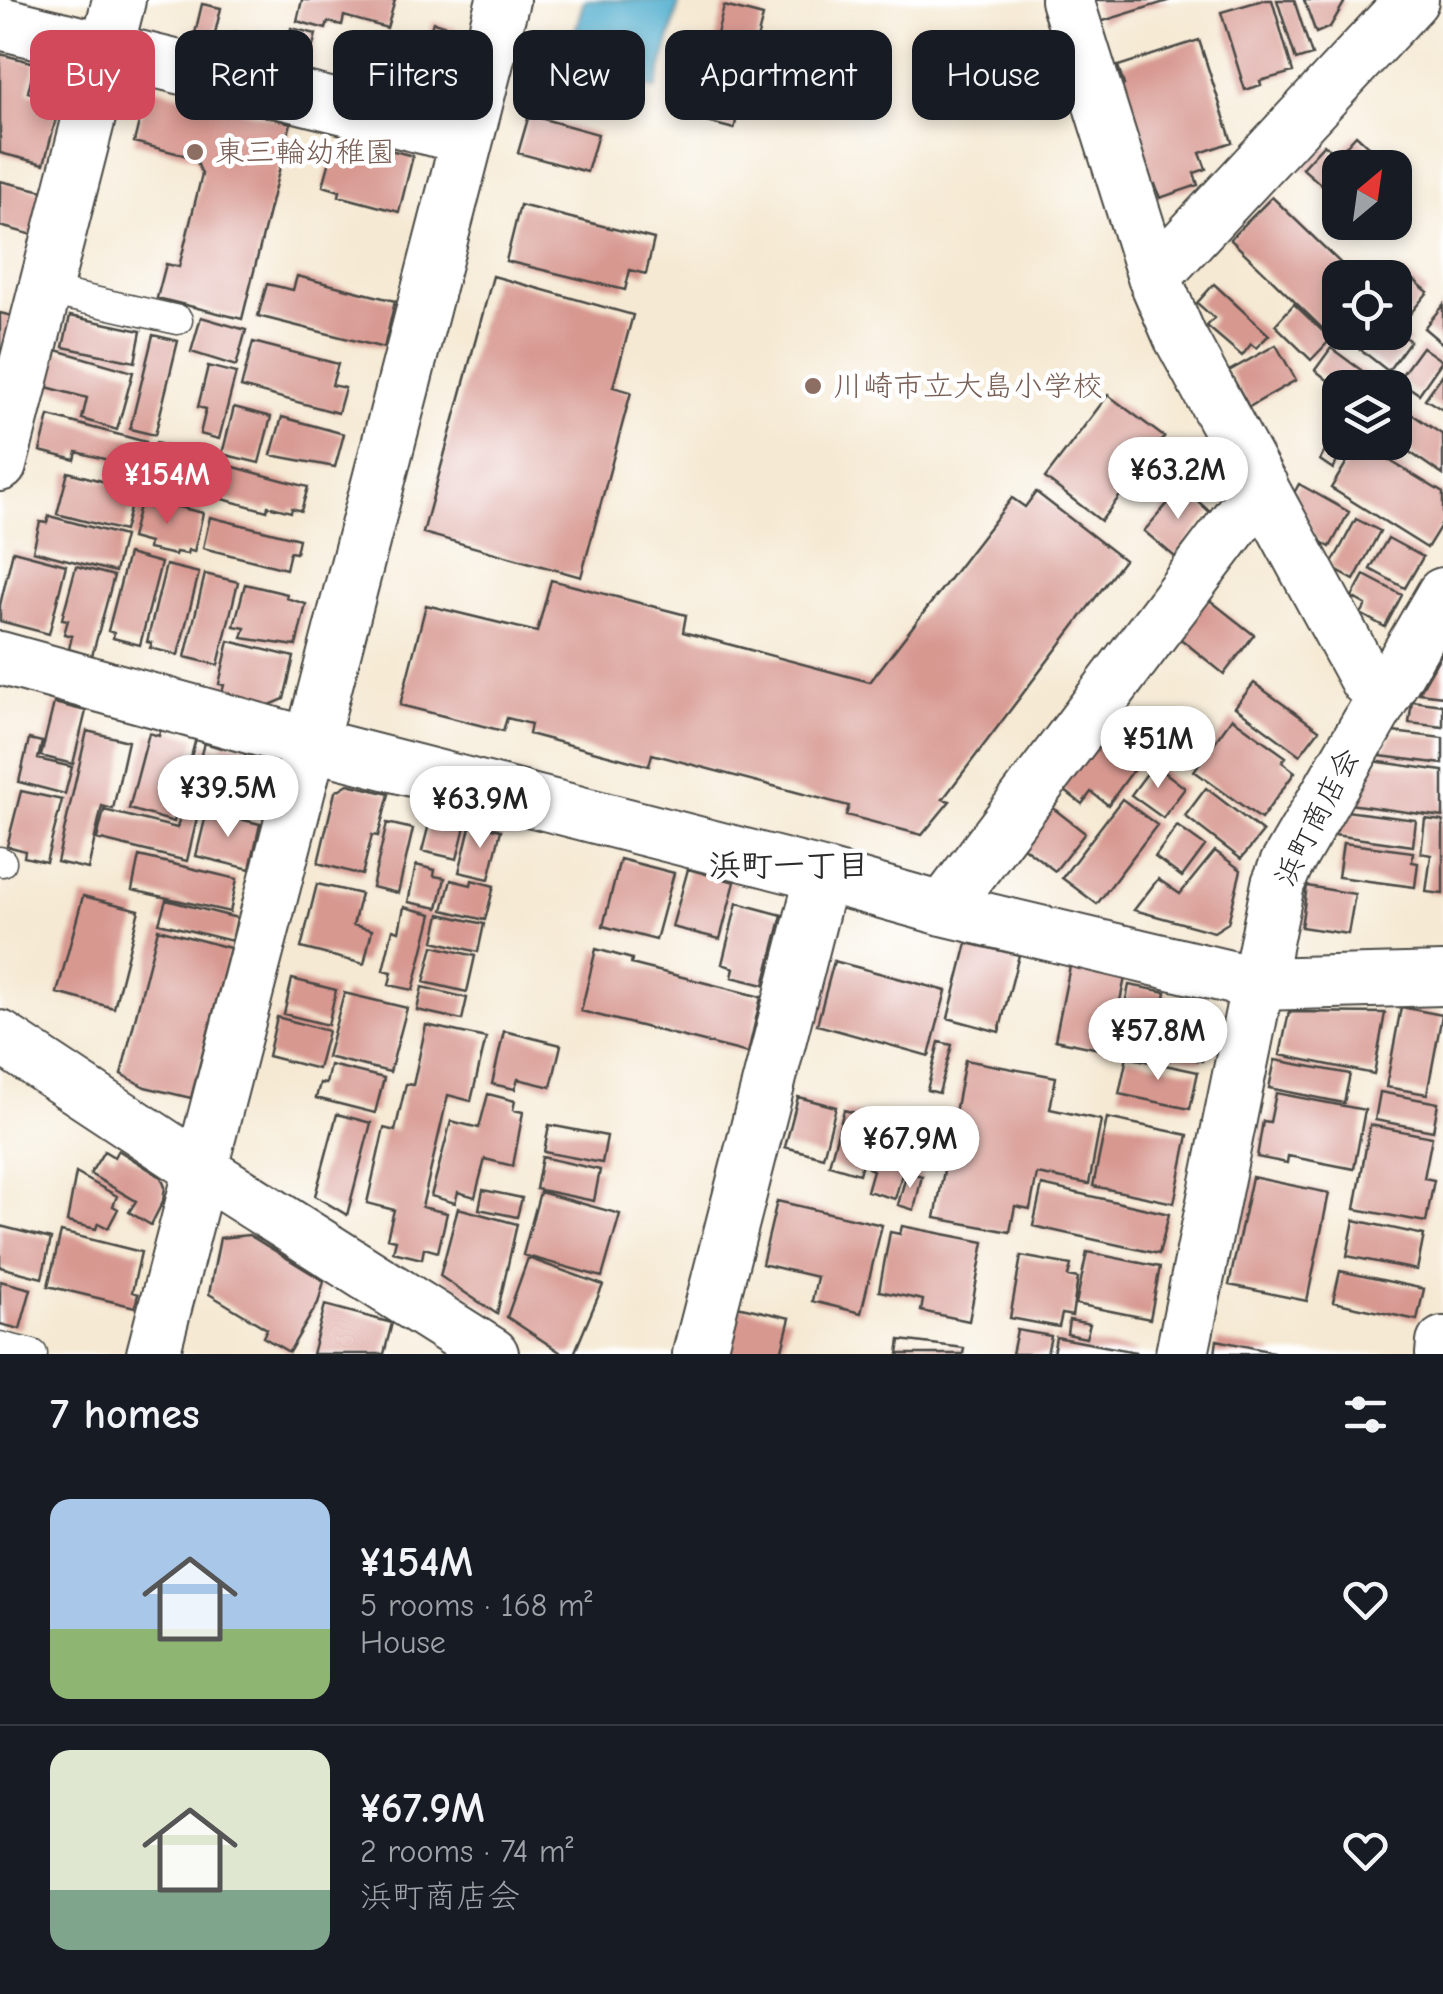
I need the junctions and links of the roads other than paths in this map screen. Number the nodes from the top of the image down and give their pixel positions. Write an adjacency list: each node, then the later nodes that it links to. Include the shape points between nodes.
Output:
1 (504, 0): 6 (street)
2 (1067, 0): 7 (street)
3 (1388, 11): 7 (street)
4 (0, 23): 5 (street)
5 (112, 24): 6 (street); 8 (street)
6 (467, 138): 16 (street)
7 (1154, 277): 12 (street)
8 (44, 290): 9 (lane); 10 (street)
9 (178, 320)
10 (8, 396): 11 (street)
11 (0, 465)
12 (1262, 487): 15 (street, via 1366,680); 18 (street)
13 (1443, 594): 15 (street, 浜町商店会)
14 (0, 658): 16 (street)
15 (1384, 691): 20 (street, 浜町商店会, via 1286,865)
16 (311, 744): 17 (street); 22 (street)
17 (822, 874): 18 (street); 28 (street)
18 (943, 910): 20 (street)
19 (1443, 978): 20 (street)
20 (1259, 984): 29 (street, 浜町商店会)
21 (0, 1037): 22 (street)
22 (200, 1169): 26 (street); 27 (street)
23 (1443, 1343): 30 (street)
24 (0, 1346): 25 (lane)
25 (33, 1354)
26 (153, 1354)
27 (492, 1354)
28 (699, 1354)
29 (1182, 1354)
30 (1442, 1354)

